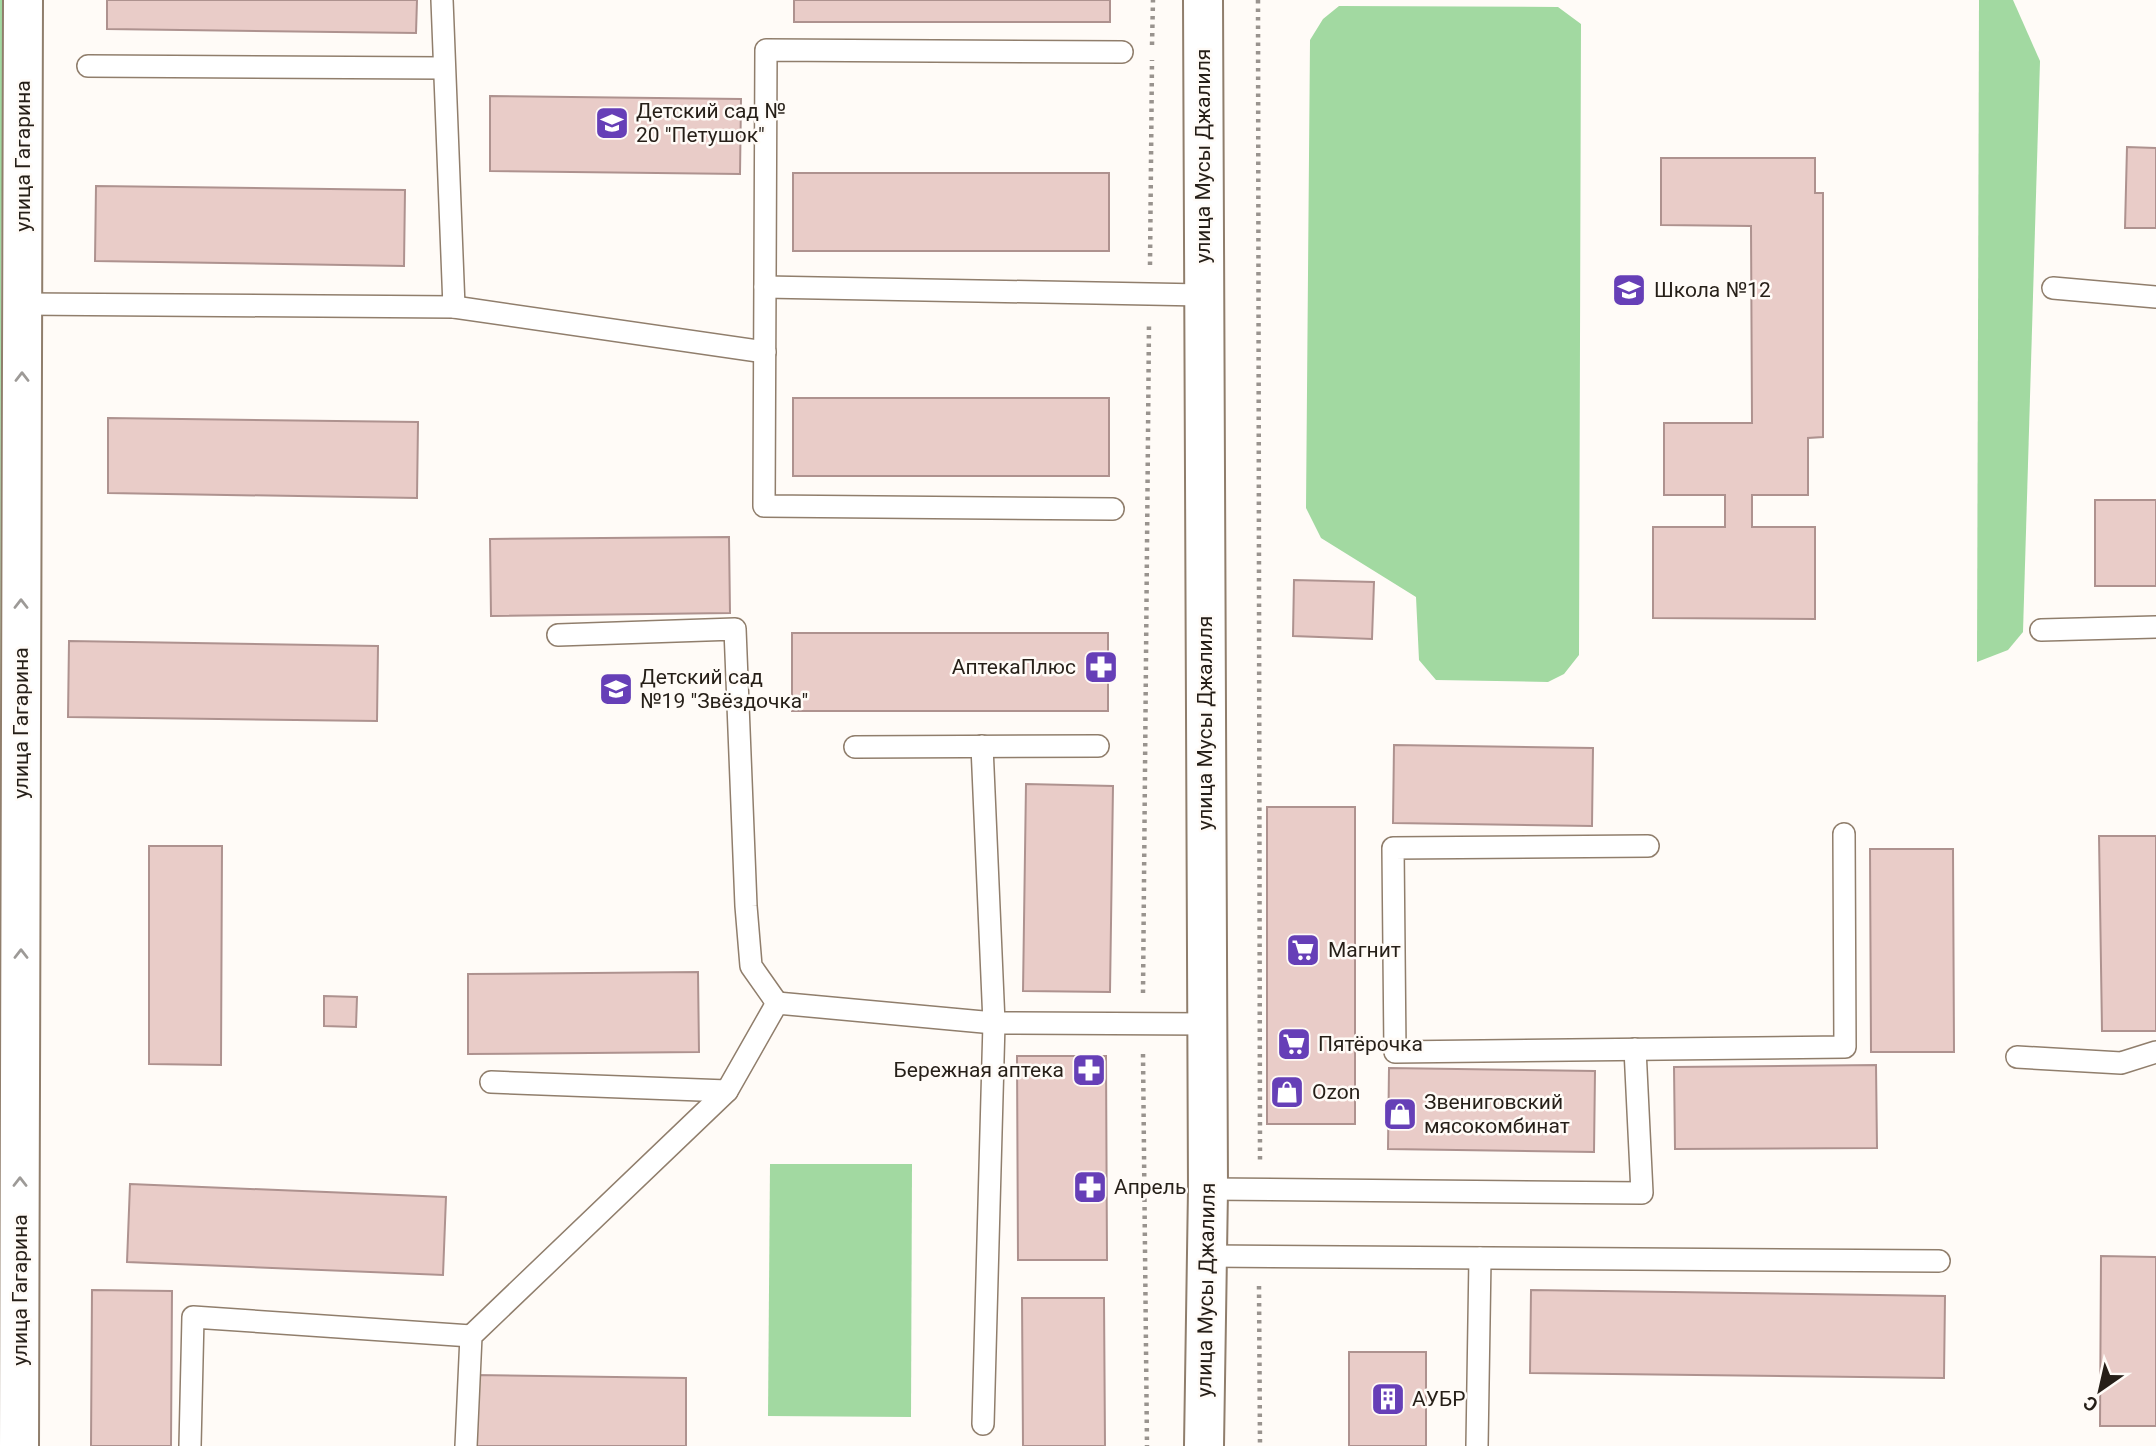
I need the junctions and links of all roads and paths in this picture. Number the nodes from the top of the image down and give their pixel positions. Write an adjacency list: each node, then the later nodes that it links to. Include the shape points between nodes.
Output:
1 (23, 0): 14 (street, улица Гагарина)
2 (442, 0): 8 (lane)
3 (1153, 0): 11 (path)
4 (1203, 0): 12 (street, улица Мусы Джалиля)
5 (1258, 0): 36 (path)
6 (1122, 52): 9 (lane, via 766,50)
7 (88, 66): 8 (lane)
8 (443, 68): 15 (lane)
9 (765, 287): 11 (lane); 16 (lane)
10 (2053, 288): 13 (lane)
11 (1149, 294): 12 (lane); 28 (path)
12 (1202, 295): 29 (street, улица Мусы Джалиля)
13 (2156, 297)
14 (22, 304): 15 (lane); 43 (street, улица Гагарина, one-way to 14)
15 (454, 307): 16 (lane)
16 (765, 352): 17 (lane, via 764,506)
17 (1113, 509)
18 (2156, 627): 19 (lane)
19 (2041, 630)
20 (558, 635): 26 (lane, via 735,629 751,967)
21 (982, 746): 22 (lane); 23 (lane); 27 (lane)
22 (1098, 746)
23 (855, 747)
24 (1844, 834): 30 (lane, via 1845,1047)
25 (1648, 846): 30 (lane, via 1393,848 1395,1052)
26 (777, 1003): 27 (lane); 34 (lane)
27 (994, 1023): 28 (lane); 42 (lane)
28 (1143, 1024): 29 (lane); 46 (path)
29 (1207, 1024): 35 (street, улица Мусы Джалиля)
30 (1635, 1049): 36 (lane, via 1642,1193)
31 (2156, 1052): 32 (lane, via 2121,1063)
32 (2017, 1057)
33 (491, 1082): 34 (lane)
34 (727, 1091): 41 (lane)
35 (1208, 1189): 36 (lane); 37 (street, улица Мусы Джалиля)
36 (1260, 1190)
37 (1207, 1256): 38 (lane); 47 (street, улица Мусы Джалиля)
38 (1258, 1257): 39 (lane); 48 (path)
39 (1480, 1258): 40 (lane); 49 (lane)
40 (1939, 1261)
41 (471, 1336): 44 (lane, via 193,1317); 45 (lane)
42 (983, 1424)
43 (19, 1446)
44 (190, 1446)
45 (466, 1446)
46 (1147, 1446)
47 (1204, 1446)
48 (1260, 1446)
49 (1477, 1446)

